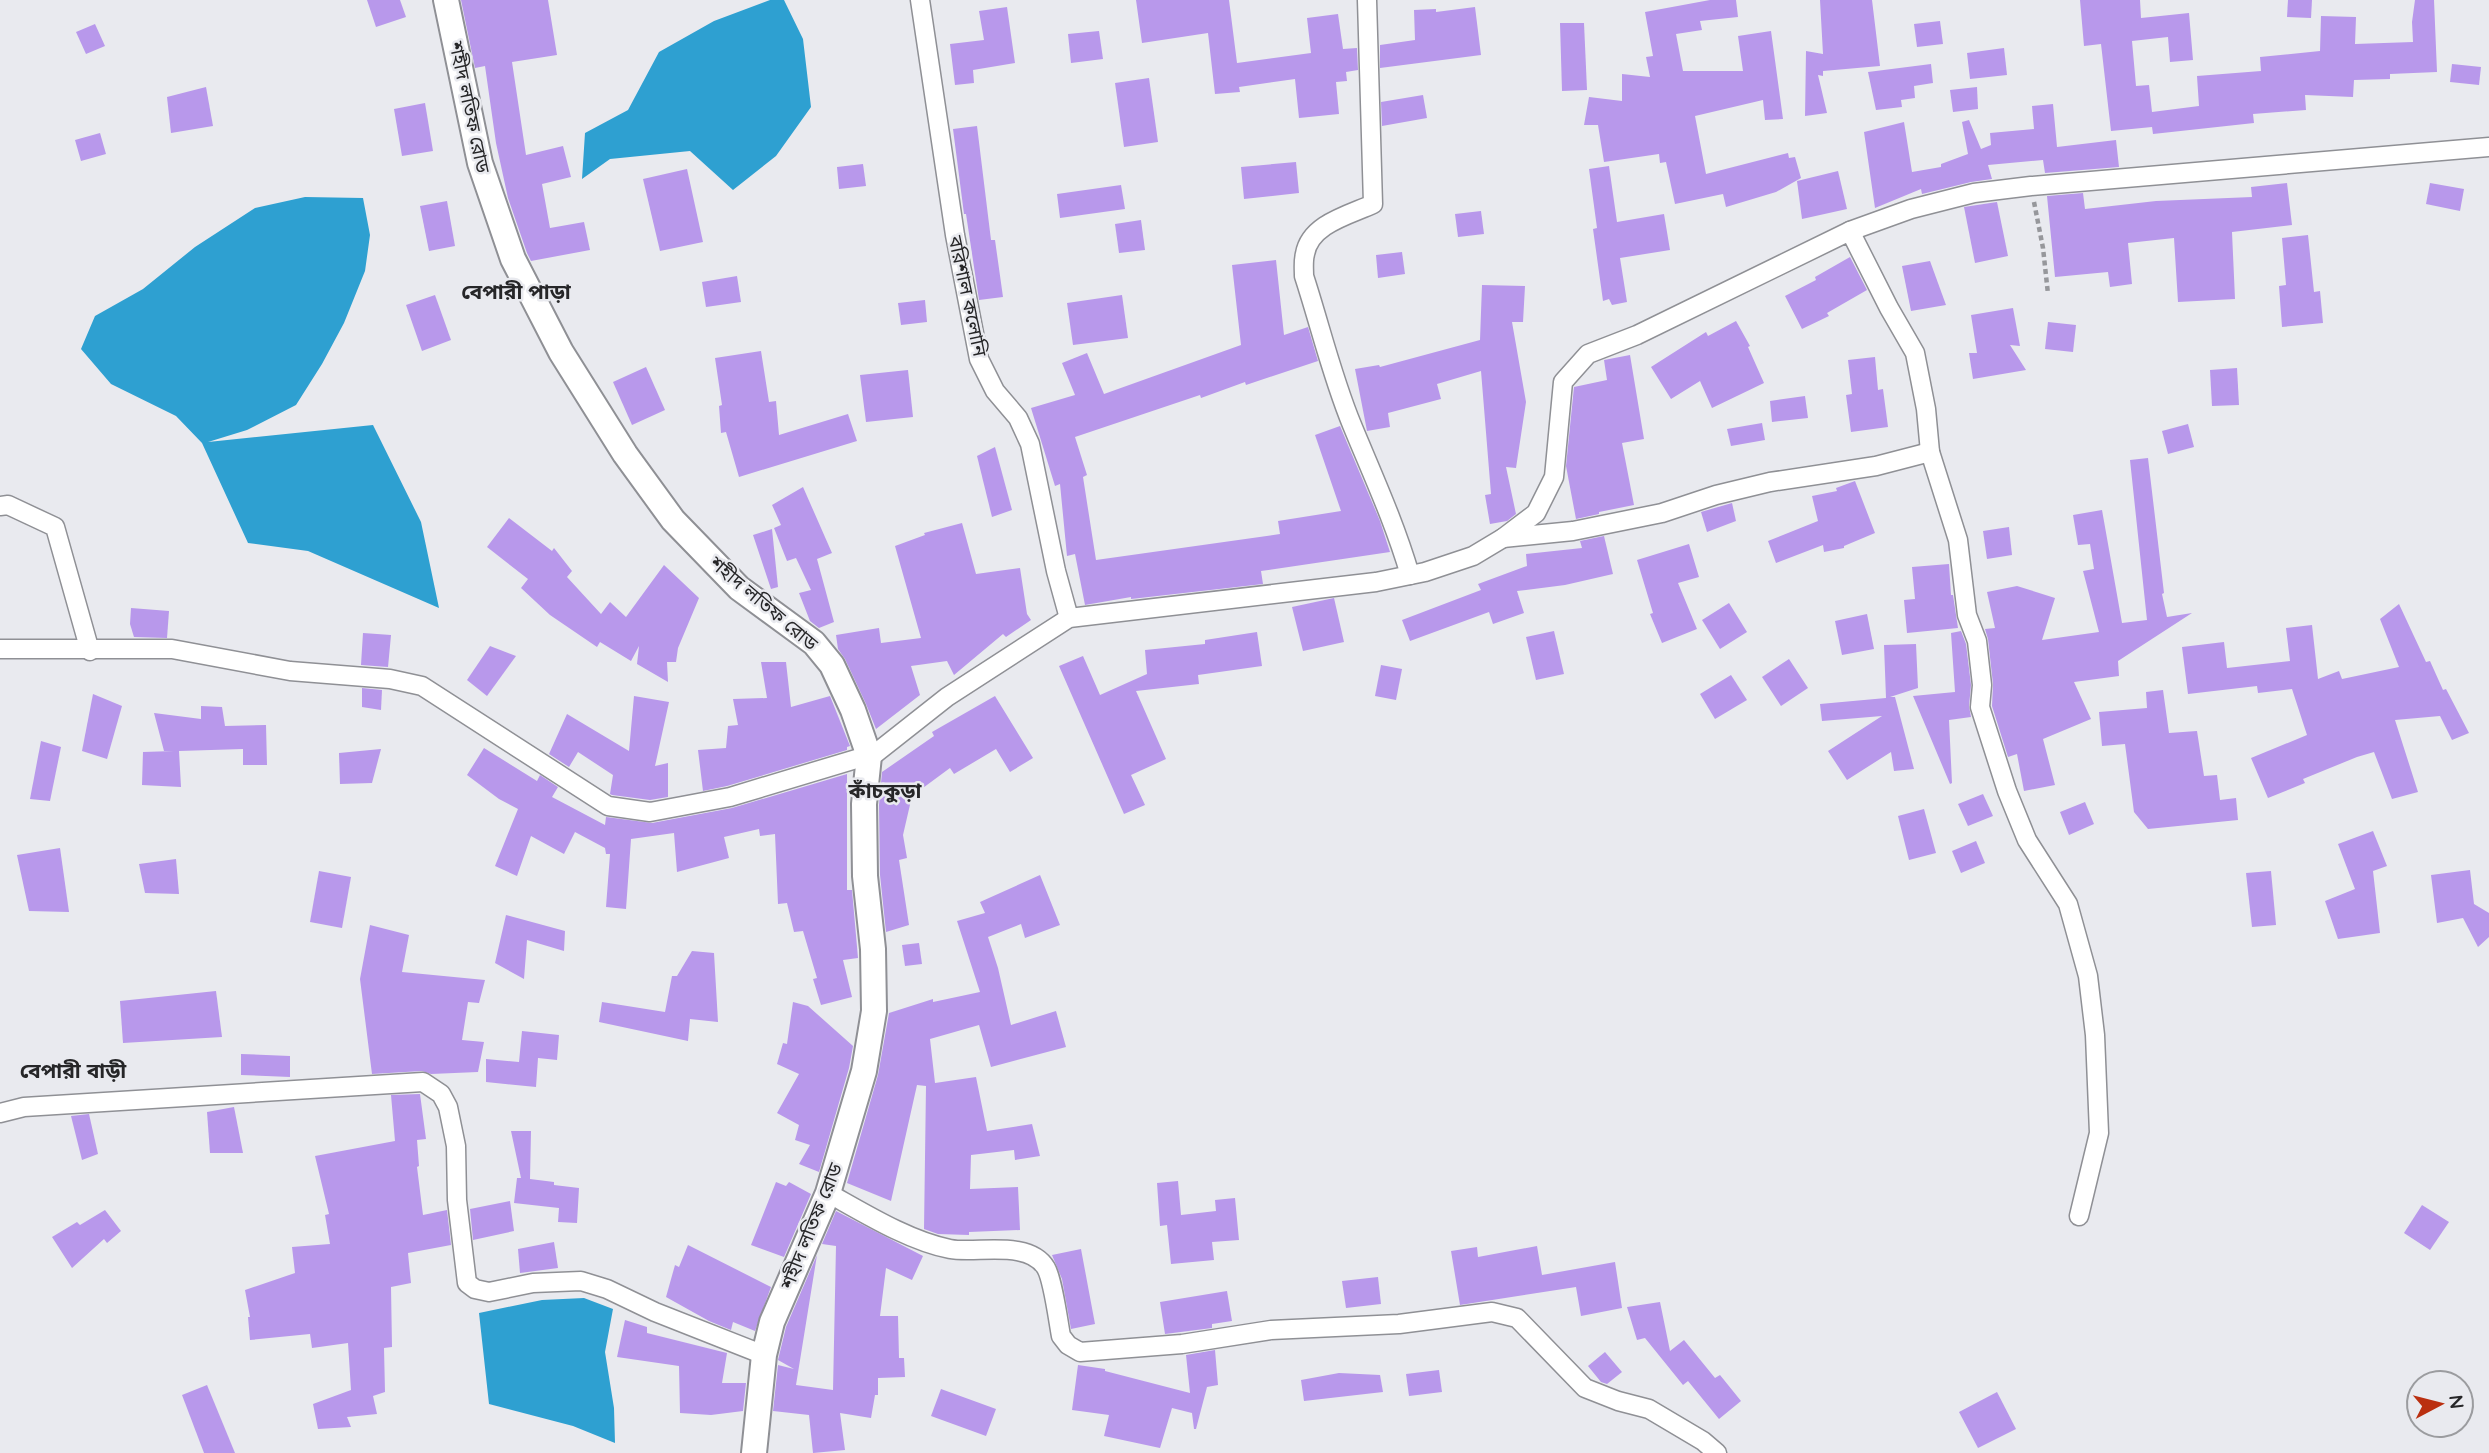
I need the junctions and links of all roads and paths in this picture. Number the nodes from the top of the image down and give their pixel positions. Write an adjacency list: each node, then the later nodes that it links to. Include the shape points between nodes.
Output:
1 (446, 0): 15 (street, শহীদ লতিফ রোড, via 480,163 513,259 561,352 673,520 739,588 814,643 832,665)
2 (920, 0): 12 (street, বরিশাল কলোনি, via 955,235 979,359 1030,444)
3 (1367, 0): 11 (street, via 1373,204 1312,236 1305,253 1304,276 1351,422)
4 (2489, 147): 5 (street)
5 (2031, 186): 6 (street, via 1924,205); 7 (path)
6 (1850, 231): 8 (street, via 1915,353); 10 (street, via 1637,335 1588,354 1563,382 1554,477 1536,513)
7 (2048, 294)
8 (1930, 452): 10 (street, via 1876,466 1770,482 1662,513 1573,531); 18 (street, via 1958,540 1967,615 1977,641 1980,707 1989,738 2027,840 2068,904 2088,976 2099,1133)
9 (0, 506): 14 (street, via 8,505 55,527)
10 (1503, 538): 11 (street, via 1473,556)
11 (1410, 575): 12 (street)
12 (1069, 618): 15 (street, via 947,697)
13 (0, 649): 14 (street)
14 (90, 650): 15 (street, via 172,649 290,671 390,679 422,687 608,806 650,813 730,797)
15 (869, 756): 17 (street, শহীদ লতিফ রোড, via 865,876 874,1010 864,1071)
16 (0, 1113): 19 (street, via 24,1107 424,1082 441,1094 448,1107 456,1146 467,1283 489,1292 533,1283 581,1281)
17 (828, 1193): 19 (street, শহীদ লতিফ রোড, via 772,1322); 21 (street, via 893,1230 950,1249 1029,1254 1046,1267 1061,1336 1080,1352 1492,1312 1517,1318 1585,1388 1649,1409)
18 (2079, 1216)
19 (764, 1355): 20 (street, শহীদ লতিফ রোড)
20 (754, 1453)
21 (1717, 1453)

